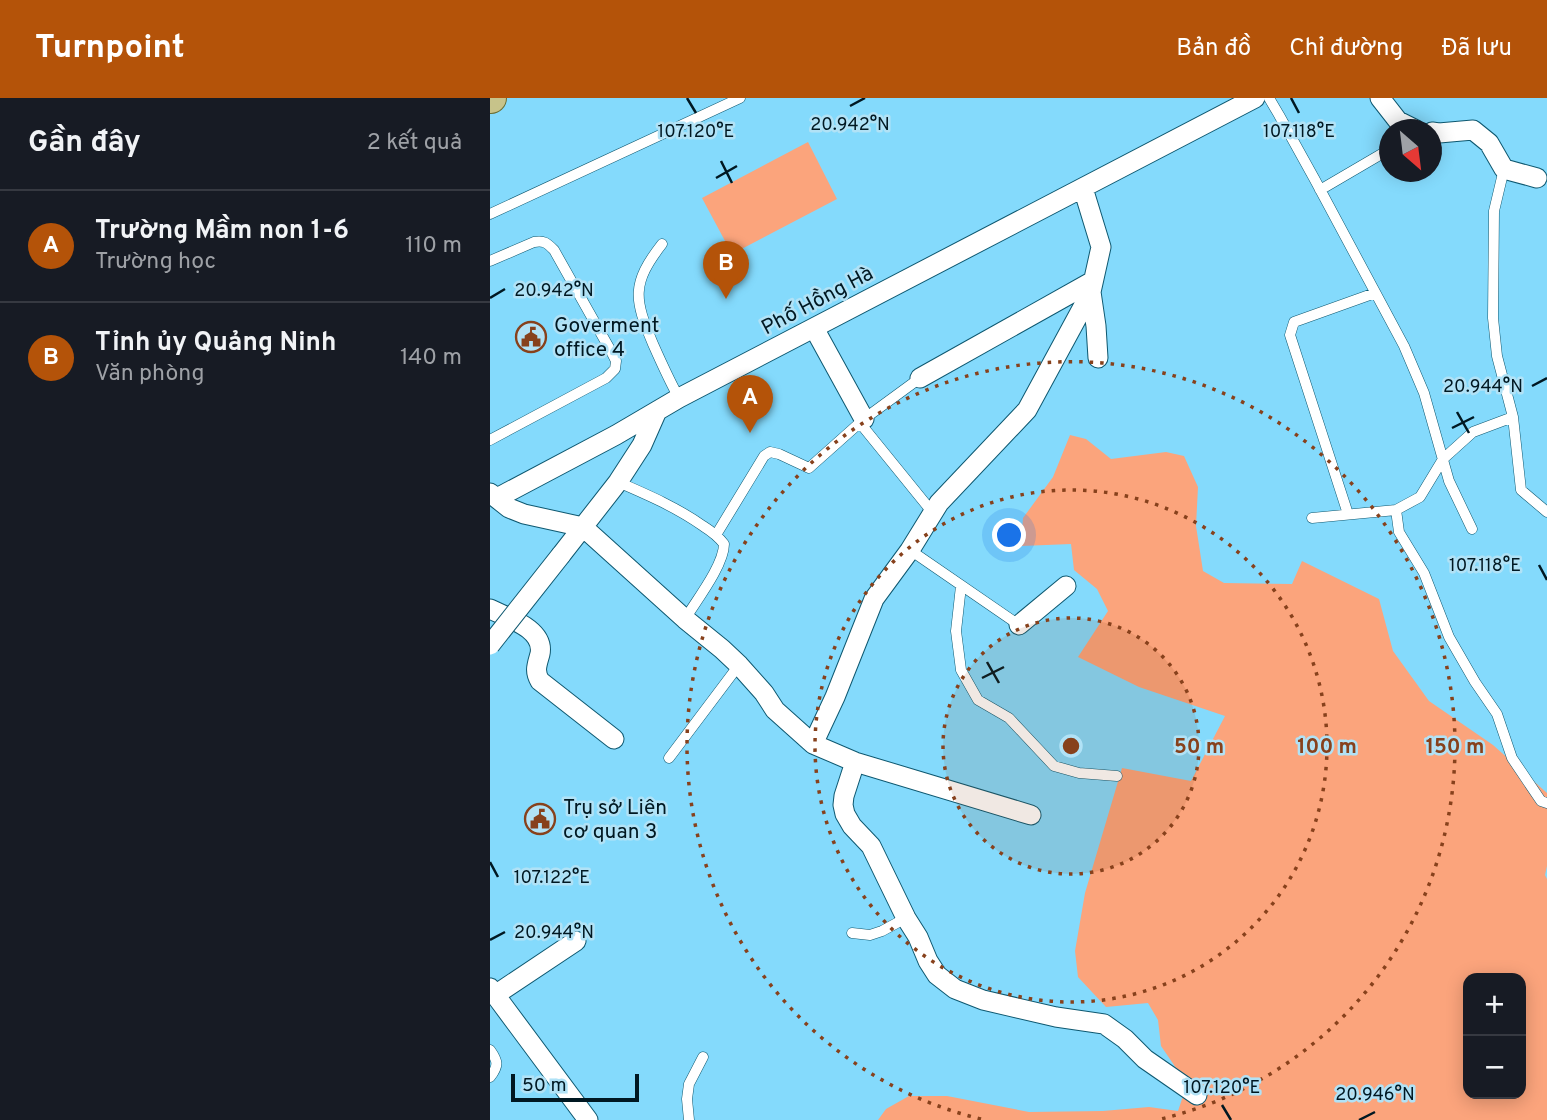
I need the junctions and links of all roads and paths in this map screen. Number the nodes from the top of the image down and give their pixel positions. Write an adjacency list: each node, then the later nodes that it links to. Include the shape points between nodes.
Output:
1 (740, 98): 12 (lane)
2 (1255, 98): 10 (street, Phố Hồng Hà)
3 (1269, 98): 11 (lane)
4 (1380, 98): 5 (street)
5 (1396, 119)
6 (1442, 133): 8 (street, via 1473,130 1489,143)
7 (1379, 155): 11 (lane)
8 (1504, 169): 9 (street); 22 (lane, via 1494,211 1493,318 1497,356)
9 (1542, 179)
10 (1083, 188): 15 (street, via 1101,247); 17 (street, Phố Hồng Hà)
11 (1320, 190): 16 (lane)
12 (490, 214)
13 (662, 244): 20 (lane, via 641,278 639,305)
14 (490, 261): 24 (lane, via 534,242 547,243 612,353 615,369)
15 (1092, 286): 18 (street); 19 (street); 30 (street, via 1027,410)
16 (1375, 293): 25 (lane, via 1424,393); 31 (lane, via 1294,322 1290,335)
17 (814, 328): 20 (street, Phố Hồng Hà); 23 (street)
18 (1098, 358)
19 (920, 378): 23 (lane)
20 (679, 398): 21 (street, Phố Hồng Hà)
21 (657, 411): 26 (street); 27 (street, Phố Hồng Hà)
22 (1513, 417): 25 (lane, via 1473,432); 29 (lane, via 1521,489)
23 (862, 421): 30 (lane); 35 (lane, via 809,468 779,454 764,456)
24 (490, 440)
25 (1443, 459): 28 (lane, via 1420,496); 34 (lane)
26 (618, 482): 33 (street); 35 (lane, via 662,501)
27 (493, 495): 33 (street, via 524,514)
28 (1396, 510): 31 (lane); 49 (lane, via 1399,532 1424,573 1449,637 1497,713 1512,758 1541,801)
29 (1547, 512)
30 (933, 513): 36 (street)
31 (1348, 514): 32 (lane)
32 (1312, 518)
33 (583, 527): 40 (street); 42 (street, bridge)
34 (1472, 529)
35 (716, 535): 40 (lane, via 724,544 722,556)
36 (910, 550): 37 (lane); 45 (street, via 874,599)
37 (961, 586): 41 (lane); 48 (lane, via 956,631 961,670 978,700 1009,718 1054,766)
38 (1066, 586): 41 (street)
39 (490, 609): 44 (street, via 531,631 539,640 536,665 540,681)
40 (685, 619): 43 (street)
41 (1019, 625)
42 (490, 645)
43 (739, 665): 45 (street, via 775,710); 46 (lane)
44 (614, 739)
45 (813, 744): 47 (street)
46 (669, 758)
47 (855, 762): 50 (street); 51 (street, via 844,796 845,814 871,846)
48 (1117, 776)
49 (1547, 803)
50 (1031, 816)
51 (906, 918): 52 (lane, via 870,935); 58 (street, via 937,975 955,989 983,1000 1104,1024)
52 (852, 933)
53 (576, 941): 54 (street)
54 (493, 992): 59 (street)
55 (490, 1050): 57 (lane, via 497,1063)
56 (703, 1057): 60 (lane, via 689,1084)
57 (490, 1077)
58 (1197, 1095)
59 (588, 1120)
60 (689, 1120)

